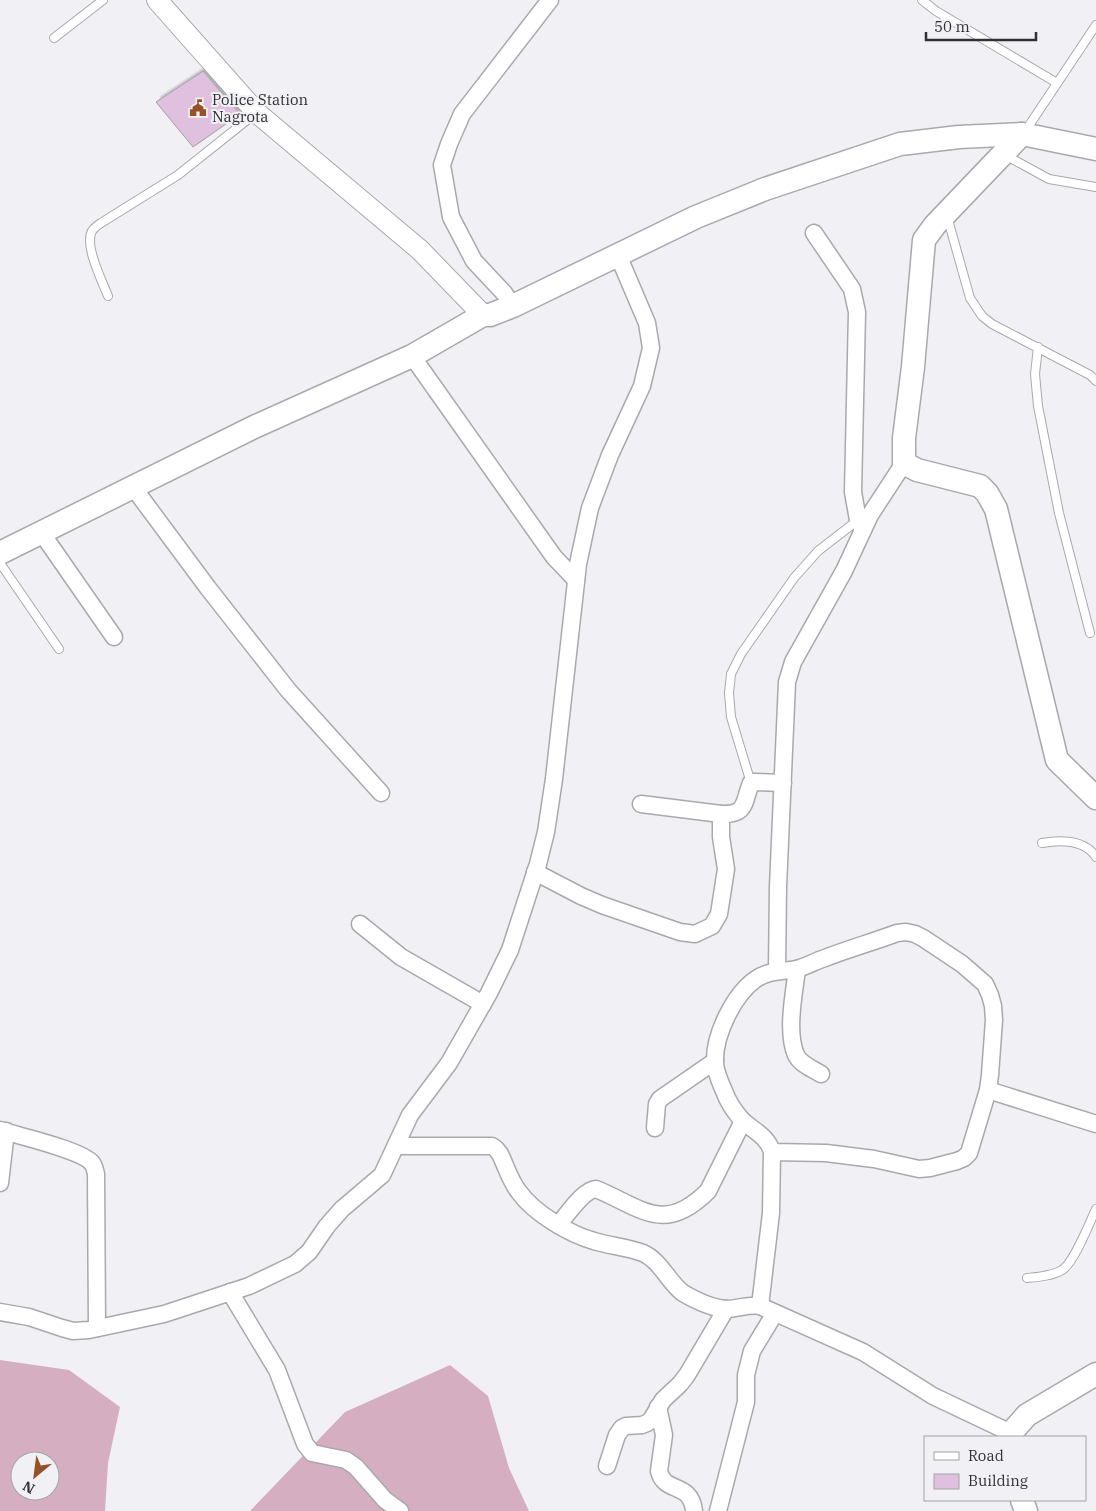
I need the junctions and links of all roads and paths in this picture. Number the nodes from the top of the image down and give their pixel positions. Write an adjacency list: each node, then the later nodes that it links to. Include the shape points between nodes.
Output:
1 (103, 0): 6 (lane)
2 (157, 0): 8 (street)
3 (550, 0): 17 (street, via 462,114 442,165 451,217 474,261)
4 (922, 0): 7 (lane)
5 (1096, 25): 7 (lane)
6 (54, 38)
7 (1057, 83): 9 (lane)
8 (257, 113): 16 (lane, via 178,175 92,230 92,254); 18 (street, via 420,250)
9 (1022, 134): 10 (main road); 11 (main road); 15 (main road, via 900,144 764,189)
10 (1096, 149)
11 (1003, 154): 12 (lane, via 1049,179); 13 (main road)
12 (1096, 187)
13 (946, 213): 19 (lane, via 970,298 982,316); 22 (main road, via 924,240)
14 (814, 233): 24 (street, via 852,289 857,312 853,492)
15 (618, 255): 17 (main road); 28 (street, via 647,323 650,348 642,386 610,454 590,508)
16 (108, 296)
17 (513, 306): 18 (main road)
18 (483, 315): 20 (main road)
19 (1038, 347): 21 (lane); 29 (lane, via 1035,374 1038,406 1059,513)
20 (412, 356): 23 (main road, via 254,427); 28 (street, via 554,557)
21 (1096, 381)
22 (904, 463): 24 (street); 35 (main road, via 917,470 980,486 987,493 996,509 1057,760)
23 (133, 487): 25 (main road); 34 (street, via 288,690)
24 (860, 525): 32 (lane, via 818,551 794,578 731,674 731,717); 33 (street, via 844,571 792,662 787,682)
25 (41, 532): 26 (main road); 30 (street)
26 (0, 553)
27 (0, 563): 31 (lane)
28 (576, 580): 40 (street, via 554,779 546,832)
29 (1090, 633)
30 (114, 638)
31 (58, 649)
32 (750, 783): 33 (street); 37 (street, via 740,811)
33 (783, 783): 43 (street)
34 (381, 793)
35 (1096, 798)
36 (641, 804): 37 (street)
37 (721, 814): 40 (street, via 726,869 719,914 712,926 696,934 680,932 602,905)
38 (1042, 843): 39 (lane, via 1067,840)
39 (1096, 857)
40 (535, 872): 44 (street, via 510,950)
41 (360, 924): 44 (street, via 401,958)
42 (797, 969): 43 (street); 46 (street, via 792,1015 796,1055); 47 (street, via 897,934 906,932 923,938 962,964 985,984 990,995 994,1020)
43 (777, 970): 45 (street, via 755,980 733,1004 718,1042)
44 (483, 1004): 52 (street, via 449,1063 410,1115)
45 (715, 1061): 48 (street, via 724,1093); 50 (street, via 660,1099)
46 (821, 1074)
47 (988, 1090): 49 (street); 53 (street, via 976,1123 973,1143 964,1158 957,1161 919,1169 826,1153)
48 (743, 1121): 53 (street, via 767,1140); 56 (street, via 708,1191 681,1211 659,1216 596,1189 585,1194)
49 (1096, 1124)
50 (654, 1128)
51 (3, 1130): 54 (street); 63 (street, via 83,1156 92,1163 96,1174)
52 (396, 1146): 56 (street, via 492,1146 500,1154 519,1192); 58 (street, via 382,1175 342,1209 302,1258 249,1286)
53 (772, 1152): 59 (street, via 772,1213)
54 (0, 1184)
55 (1096, 1209): 57 (lane, via 1063,1270)
56 (558, 1225): 60 (street, via 594,1241 644,1254 682,1292)
57 (1027, 1278)
58 (230, 1292): 63 (street, via 164,1314); 68 (street, via 278,1370 305,1444 312,1453 346,1460 356,1466 385,1500)
59 (760, 1306): 60 (street, via 752,1304); 62 (street)
60 (726, 1309): 65 (street, via 687,1375)
61 (0, 1312): 63 (street, via 73,1330)
62 (775, 1313): 66 (street, via 863,1352 933,1396); 70 (street, via 752,1351 746,1375 746,1402)
63 (97, 1328)
64 (1096, 1374): 66 (main road, via 1027,1415)
65 (658, 1407): 67 (street, via 647,1423 626,1426 619,1431); 69 (street, via 664,1435 660,1476 690,1496)
66 (1012, 1435)
67 (608, 1466)
68 (400, 1511)
69 (694, 1511)
70 (718, 1511)

